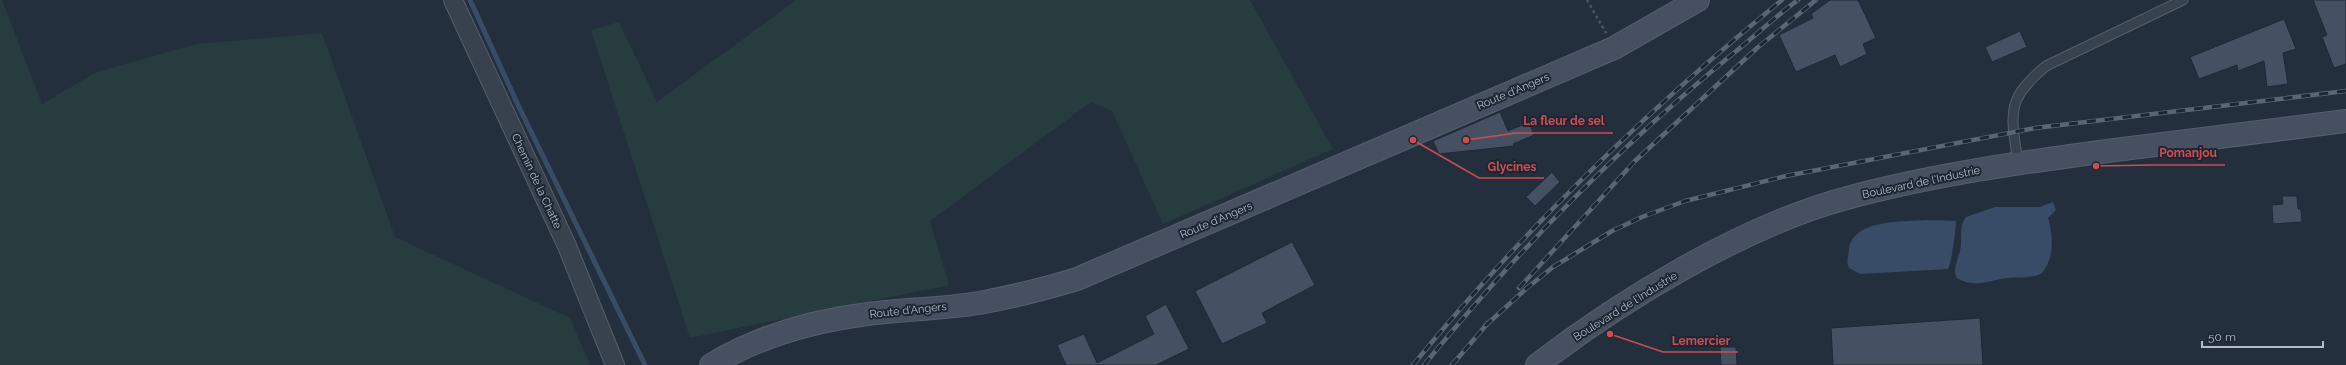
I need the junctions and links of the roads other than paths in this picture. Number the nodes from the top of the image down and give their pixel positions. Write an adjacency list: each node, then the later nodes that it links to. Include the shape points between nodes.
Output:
1 (453, 0): 6 (street, Chemin de la Chatte, via 567,246)
2 (1698, 0): 7 (street, Route d'Angers, via 1614,48 1077,279 1028,294 978,303 868,314 819,323 761,339)
3 (2183, 0): 5 (lane, via 2046,66 2028,81 2016,100 2012,116)
4 (2346, 121): 5 (street, Boulevard de l'Industrie)
5 (2018, 163): 8 (street, Boulevard de l'Industrie, via 1958,173 1846,198 1795,216 1743,238 1685,268 1627,302)
6 (615, 365)
7 (711, 365)
8 (1537, 365)

